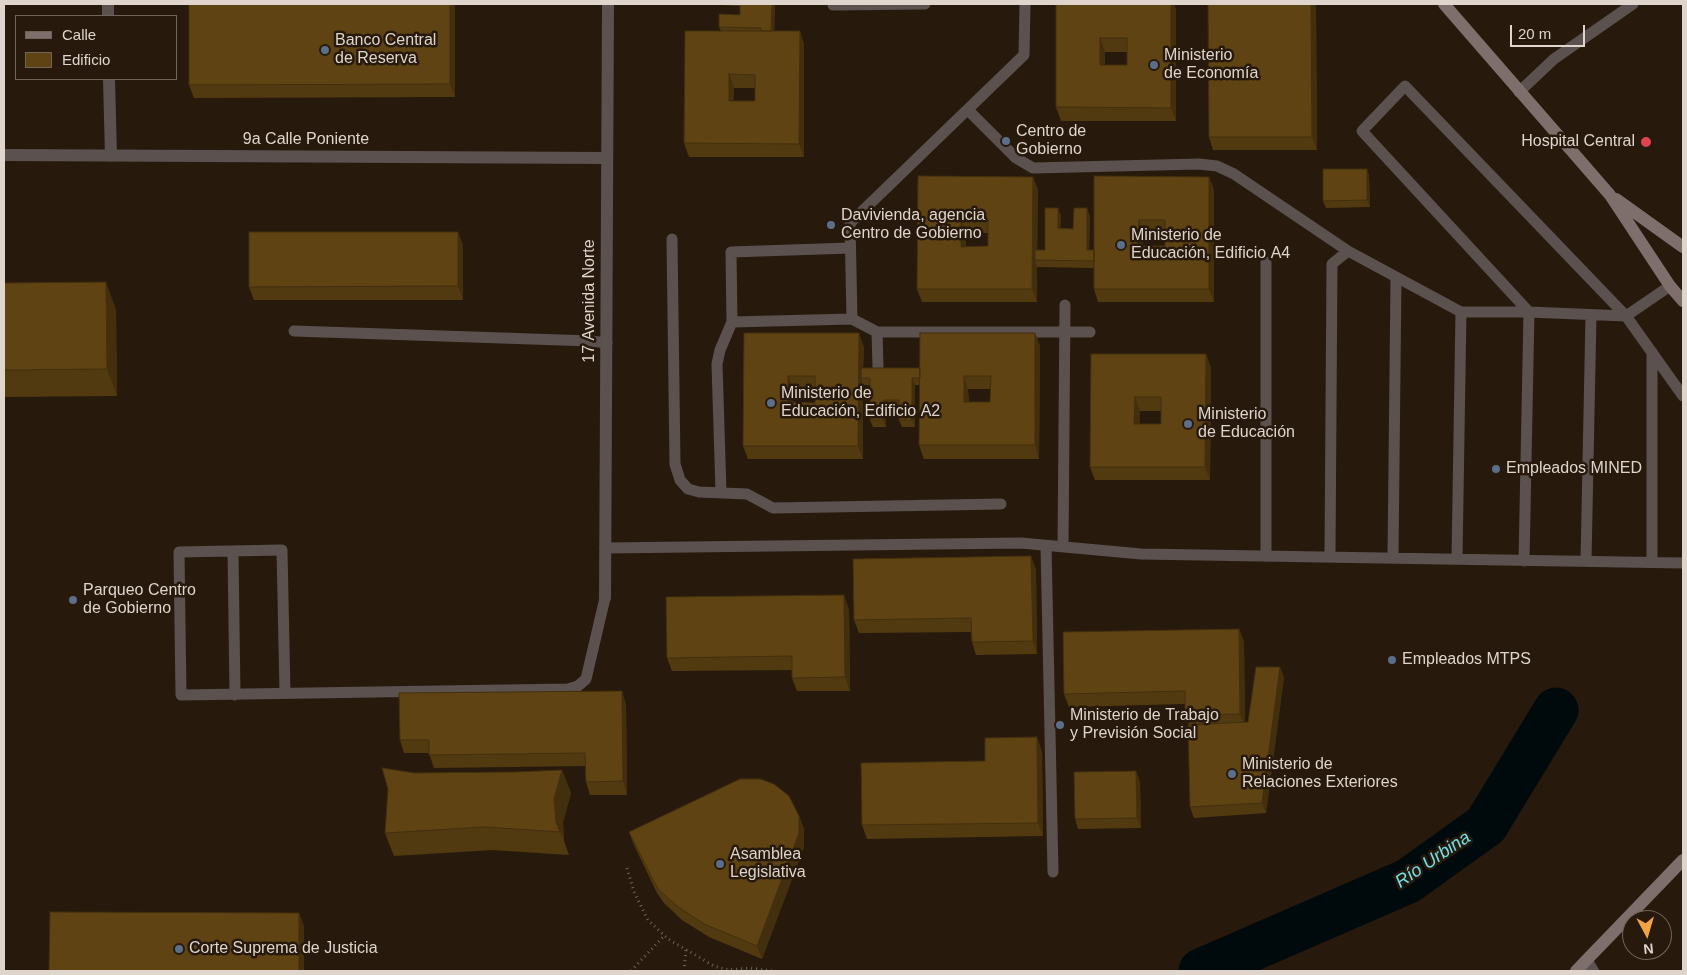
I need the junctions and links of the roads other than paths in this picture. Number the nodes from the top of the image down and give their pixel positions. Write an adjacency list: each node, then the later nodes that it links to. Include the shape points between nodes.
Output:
1 (608, 4): 12 (street, 17 Avenida Norte)
2 (926, 4): 6 (lane)
3 (1025, 4): 9 (lane, via 1024,56)
4 (1444, 4): 8 (street)
5 (1634, 4): 8 (lane, via 1554,59)
6 (833, 6)
7 (109, 80): 11 (street)
8 (1519, 92): 13 (street)
9 (968, 110): 16 (lane, via 850,223); 17 (lane, via 1016,158 1033,168 1217,166 1234,174)
10 (4, 155): 11 (street, 9a Calle Poniente)
11 (111, 156): 12 (street, 9a Calle Poniente)
12 (607, 158): 33 (street, 17 Avenida Norte)
13 (1610, 195): 15 (street); 20 (street)
14 (672, 239): 37 (lane, via 676,468 680,480 691,491)
15 (1683, 247)
16 (850, 248): 27 (lane); 28 (lane, via 731,252)
17 (1348, 251): 19 (lane); 44 (lane, via 1332,264)
18 (1266, 262): 43 (lane)
19 (1396, 278): 23 (lane); 45 (lane)
20 (1670, 286): 21 (street); 26 (lane)
21 (1683, 301)
22 (1065, 305): 30 (lane)
23 (1462, 312): 24 (lane); 46 (lane)
24 (1529, 312): 25 (lane); 26 (lane, via 1362,131 1405,86); 47 (lane)
25 (1592, 315): 26 (lane); 48 (lane)
26 (1626, 316): 34 (lane)
27 (852, 318): 28 (lane); 31 (lane)
28 (732, 322): 37 (lane, via 717,364)
29 (294, 331): 33 (lane)
30 (1065, 331): 31 (lane); 32 (lane); 40 (lane)
31 (877, 332): 35 (lane)
32 (1090, 332)
33 (606, 343): 41 (street, 17 Avenida Norte)
34 (1652, 352): 36 (lane); 49 (lane)
35 (878, 367)
36 (1683, 396)
37 (720, 492): 38 (lane, via 747,494 773,508)
38 (1001, 504)
39 (1046, 546): 40 (lane); 41 (lane, via 1021,543); 55 (lane)
40 (1063, 547): 43 (lane, via 1141,554)
41 (605, 548): 51 (street, 17 Avenida Norte)
42 (233, 551): 52 (lane, via 282,550); 53 (lane); 53 (lane, via 179,552 181,695)
43 (1266, 555): 44 (lane)
44 (1330, 556): 45 (lane)
45 (1393, 556): 46 (lane)
46 (1457, 558): 47 (lane)
47 (1524, 560): 48 (lane)
48 (1586, 561): 49 (lane)
49 (1652, 562): 50 (lane)
50 (1683, 563)
51 (605, 598): 52 (lane, via 586,679 568,689)
52 (285, 693): 53 (lane)
53 (235, 695)
54 (1683, 860): 56 (street)
55 (1053, 872)
56 (1590, 966): 57 (street)
57 (1576, 971)

